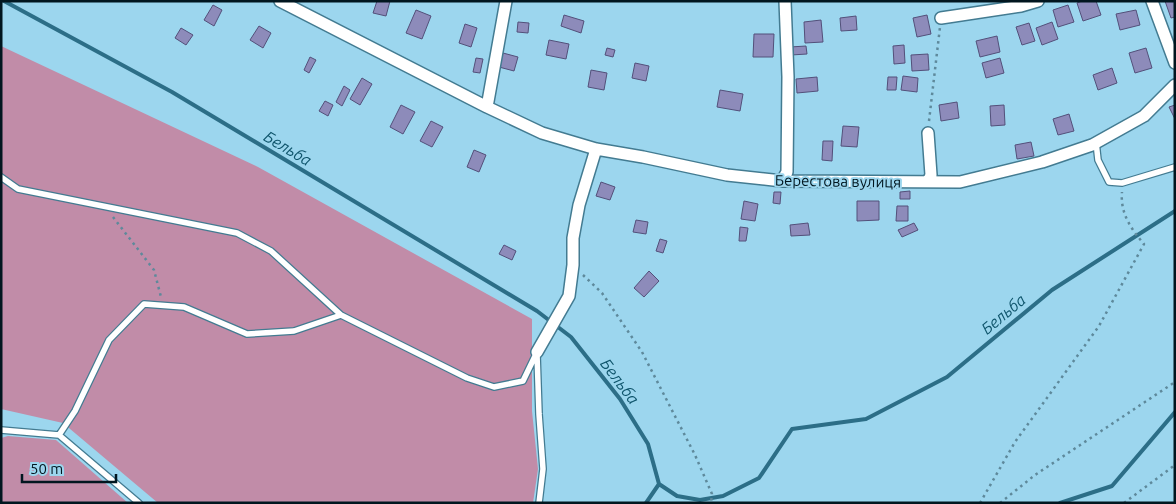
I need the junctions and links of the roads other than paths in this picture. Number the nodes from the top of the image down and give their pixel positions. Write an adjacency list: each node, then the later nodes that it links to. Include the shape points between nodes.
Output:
1 (280, 1): 6 (street, Берестова вулиця)
2 (506, 1): 10 (street)
3 (785, 1): 16 (street, via 787,172)
4 (1038, 1): 7 (street)
5 (1152, 1): 8 (street)
6 (302, 6): 10 (street, Берестова вулиця)
7 (941, 18)
8 (1175, 63)
9 (1175, 85): 12 (street, Берестова вулиця, via 1144,116)
10 (487, 107): 13 (street, Берестова вулиця, via 542,134)
11 (928, 133): 17 (street, via 931,175)
12 (1096, 142): 14 (lane, via 1098,160 1110,182 1122,183); 17 (street, Берестова вулиця, via 1042,162 960,182)
13 (596, 149): 16 (street, Берестова вулиця, via 727,175); 19 (street, via 579,205 569,296)
14 (1175, 167)
15 (1, 177): 18 (lane, via 18,189 237,232 271,251)
16 (782, 181): 17 (street, Берестова вулиця)
17 (928, 182)
18 (341, 315): 19 (lane, via 459,374 494,387 522,381); 22 (lane, via 294,331 247,334 184,306 144,304 109,340 75,411)
19 (537, 352): 24 (lane, via 543,469)
20 (1, 423): 21 (lane)
21 (4, 430): 22 (lane)
22 (59, 435): 23 (lane)
23 (139, 503)
24 (539, 503)

